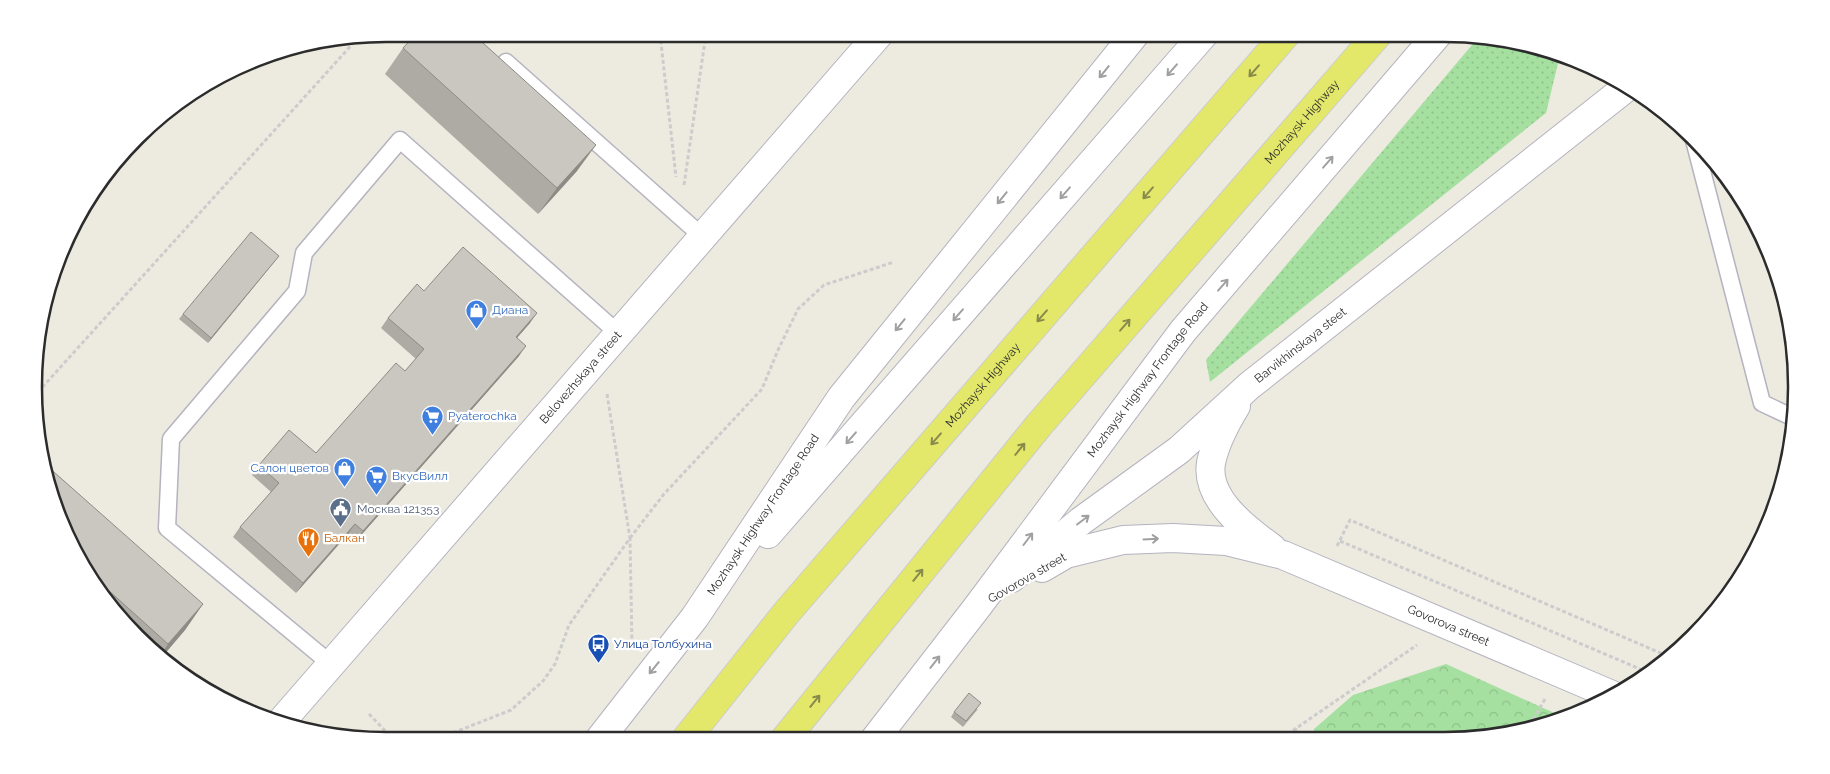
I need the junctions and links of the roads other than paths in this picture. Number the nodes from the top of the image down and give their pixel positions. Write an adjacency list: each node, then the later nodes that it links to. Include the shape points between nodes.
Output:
1 (872, 42): 10 (street, Belovezhskaya street)
2 (1129, 42): 16 (street, Mozhaysk Highway Frontage Road, one-way to 16, via 840,398)
3 (1197, 42): 16 (street, one-way to 16)
4 (1279, 42): 21 (main road, Mozhaysk Highway, one-way to 21, via 793,605)
5 (1371, 42): 22 (main road, Mozhaysk Highway, one-way to 5, via 1039,425)
6 (1431, 42): 15 (street, Mozhaysk Highway Frontage Road, one-way to 6, via 1184,331)
7 (506, 62): 10 (lane)
8 (1620, 92): 12 (street, Barvikhinskaya steet)
9 (1698, 155): 13 (lane, via 1762,403)
10 (703, 237): 11 (street, Belovezhskaya street)
11 (619, 334): 17 (street, Belovezhskaya street); 17 (lane, via 400,140 304,253 297,291 171,439 167,528)
12 (1249, 386): 14 (street, Govorova street, via 1223,428 1211,465 1213,484 1218,498 1234,518); 15 (street, Barvikhinskaya steet, one-way to 12, via 1081,521 1179,450)
13 (1787, 415)
14 (1283, 555): 15 (street, Govorova street, one-way to 14, via 1066,554 1123,540 1226,541); 18 (street, Govorova street)
15 (978, 606): 23 (street, Mozhaysk Highway Frontage Road, one-way to 15)
16 (696, 617): 20 (street, Mozhaysk Highway Frontage Road, one-way to 20)
17 (331, 664): 19 (street, Belovezhskaya street)
18 (1603, 691)
19 (286, 716)
20 (604, 732)
21 (692, 732)
22 (790, 732)
23 (880, 732)

